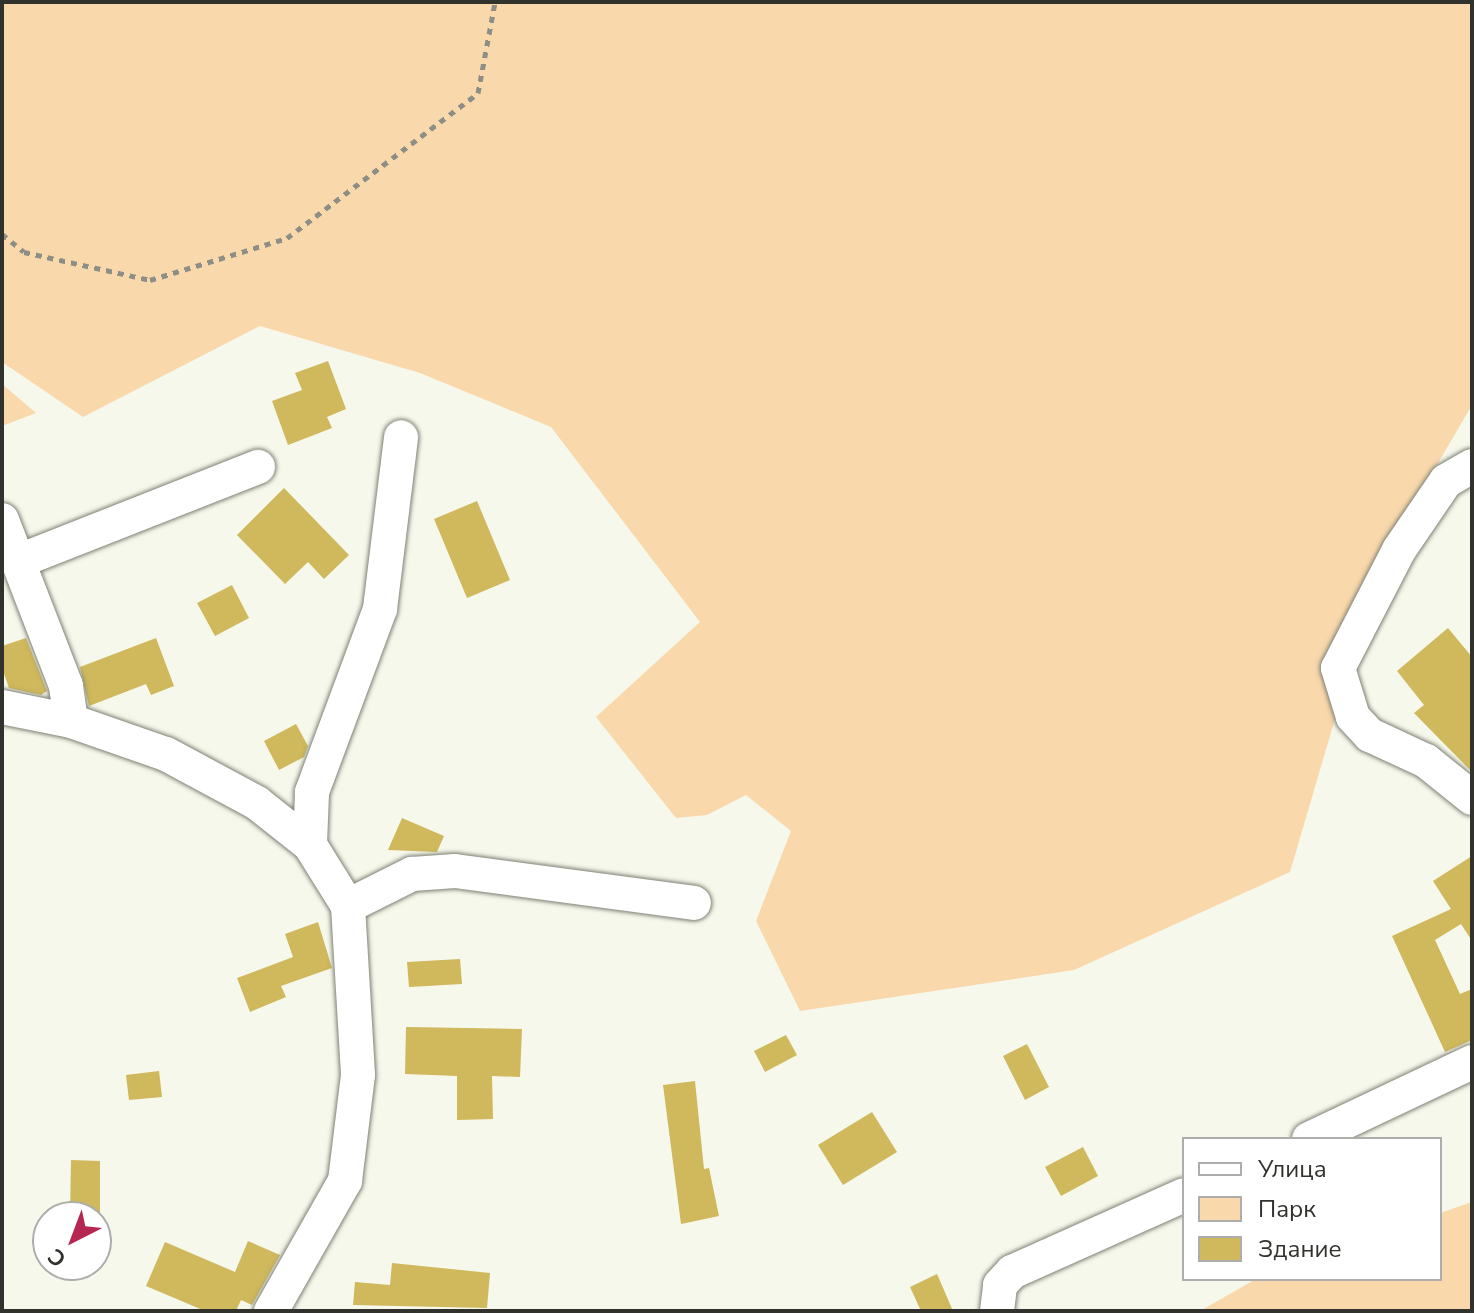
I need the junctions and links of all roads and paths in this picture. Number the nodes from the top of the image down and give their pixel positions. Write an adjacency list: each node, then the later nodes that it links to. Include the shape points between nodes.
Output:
1 (495, 2): 2 (path, via 478,93 287,238 150,280 24,252)
2 (2, 234)
3 (401, 437): 11 (street, via 380,609 312,792)
4 (1472, 466): 10 (street, via 1446,481 1399,550 1338,668 1353,717 1370,735 1426,761)
5 (258, 467): 7 (street)
6 (2, 520): 7 (street)
7 (19, 561): 9 (street)
8 (2, 707): 9 (street)
9 (71, 721): 11 (street, via 166,754 257,803)
10 (1472, 798)
11 (310, 845): 13 (street)
12 (694, 903): 13 (street, via 455,871 412,874)
13 (348, 906): 17 (street, via 358,1075 345,1181)
14 (1472, 1062): 15 (street)
15 (1313, 1137)
16 (1182, 1196): 18 (street, via 1012,1272 1000,1285)
17 (271, 1311)
18 (997, 1311)

